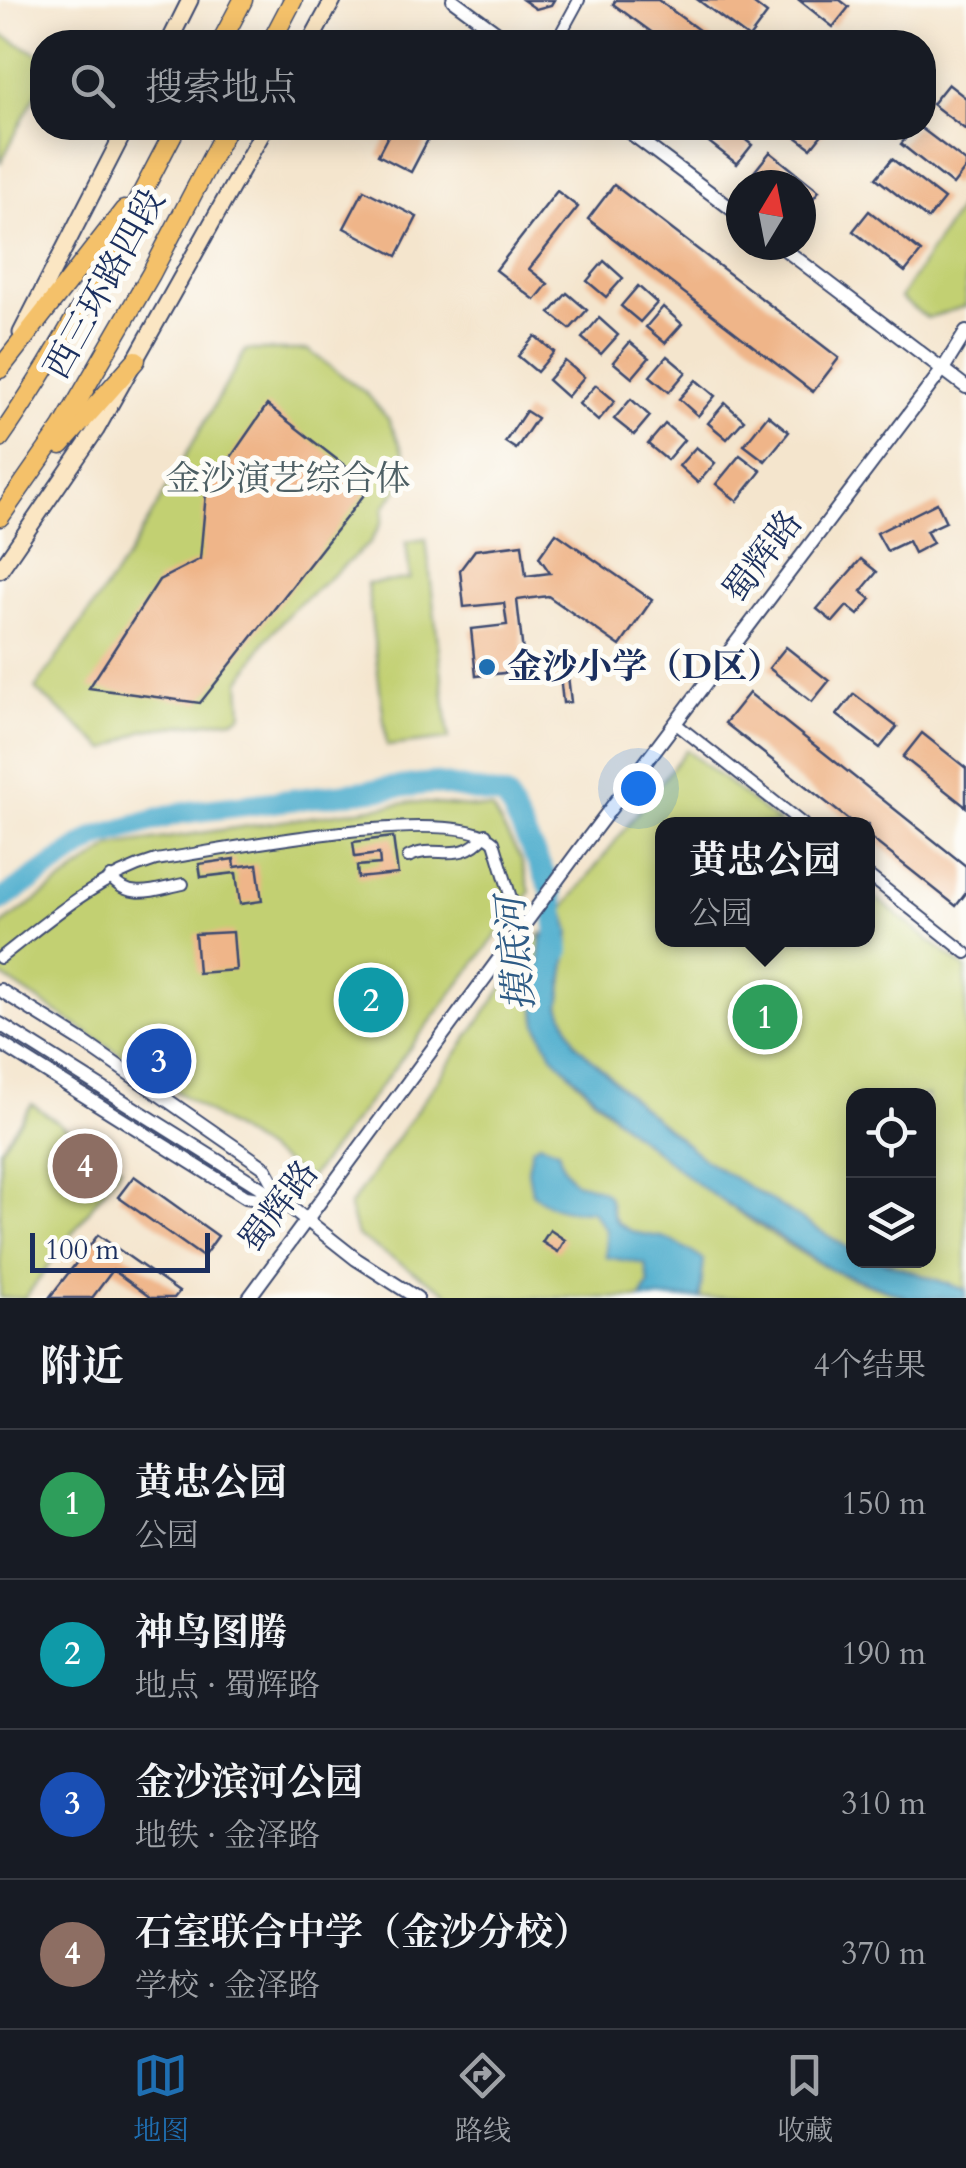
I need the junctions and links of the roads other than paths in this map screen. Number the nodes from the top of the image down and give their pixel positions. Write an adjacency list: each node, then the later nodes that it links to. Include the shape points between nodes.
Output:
1 (190, 0): 7 (main road)
2 (243, 0): 8 (highway)
3 (293, 0): 9 (highway)
4 (333, 0): 10 (main road)
5 (452, 0): 11 (street)
6 (579, 0): 12 (street)
7 (175, 30)
8 (227, 30)
9 (277, 30)
10 (317, 30)
11 (493, 30)
12 (563, 30)
13 (120, 140): 23 (main road)
14 (170, 140): 18 (highway, 西三环路四段)
15 (221, 140): 27 (highway, 西三环路四段, via 82,394)
16 (258, 140): 22 (main road)
17 (640, 140): 19 (street)
18 (152, 174): 23 (highway); 26 (highway, 西三环路四段)
19 (726, 205)
20 (799, 260): 24 (street)
21 (966, 332): 24 (street, 蜀辉路)
22 (136, 360): 27 (highway); 28 (main road)
23 (0, 369)
24 (943, 369): 25 (street); 29 (street, 蜀辉路)
25 (966, 387)
26 (0, 438)
27 (2, 513)
28 (0, 570)
29 (676, 723): 30 (street); 36 (street, 蜀辉路)
30 (795, 817)
31 (486, 834): 32 (street, via 455,854); 33 (street, via 452,826 388,827 156,860); 36 (street)
32 (408, 857)
33 (110, 877): 35 (street, via 136,893); 38 (street)
34 (875, 881): 37 (street)
35 (184, 884)
36 (521, 931): 43 (street, 蜀辉路)
37 (966, 954)
38 (0, 958)
39 (0, 990): 42 (street, via 265,1168)
40 (0, 1024): 42 (street)
41 (0, 1043): 42 (street, via 246,1197)
42 (285, 1203): 43 (street)
43 (306, 1220): 44 (street, 蜀辉路); 45 (street)
44 (249, 1298)
45 (417, 1298)

